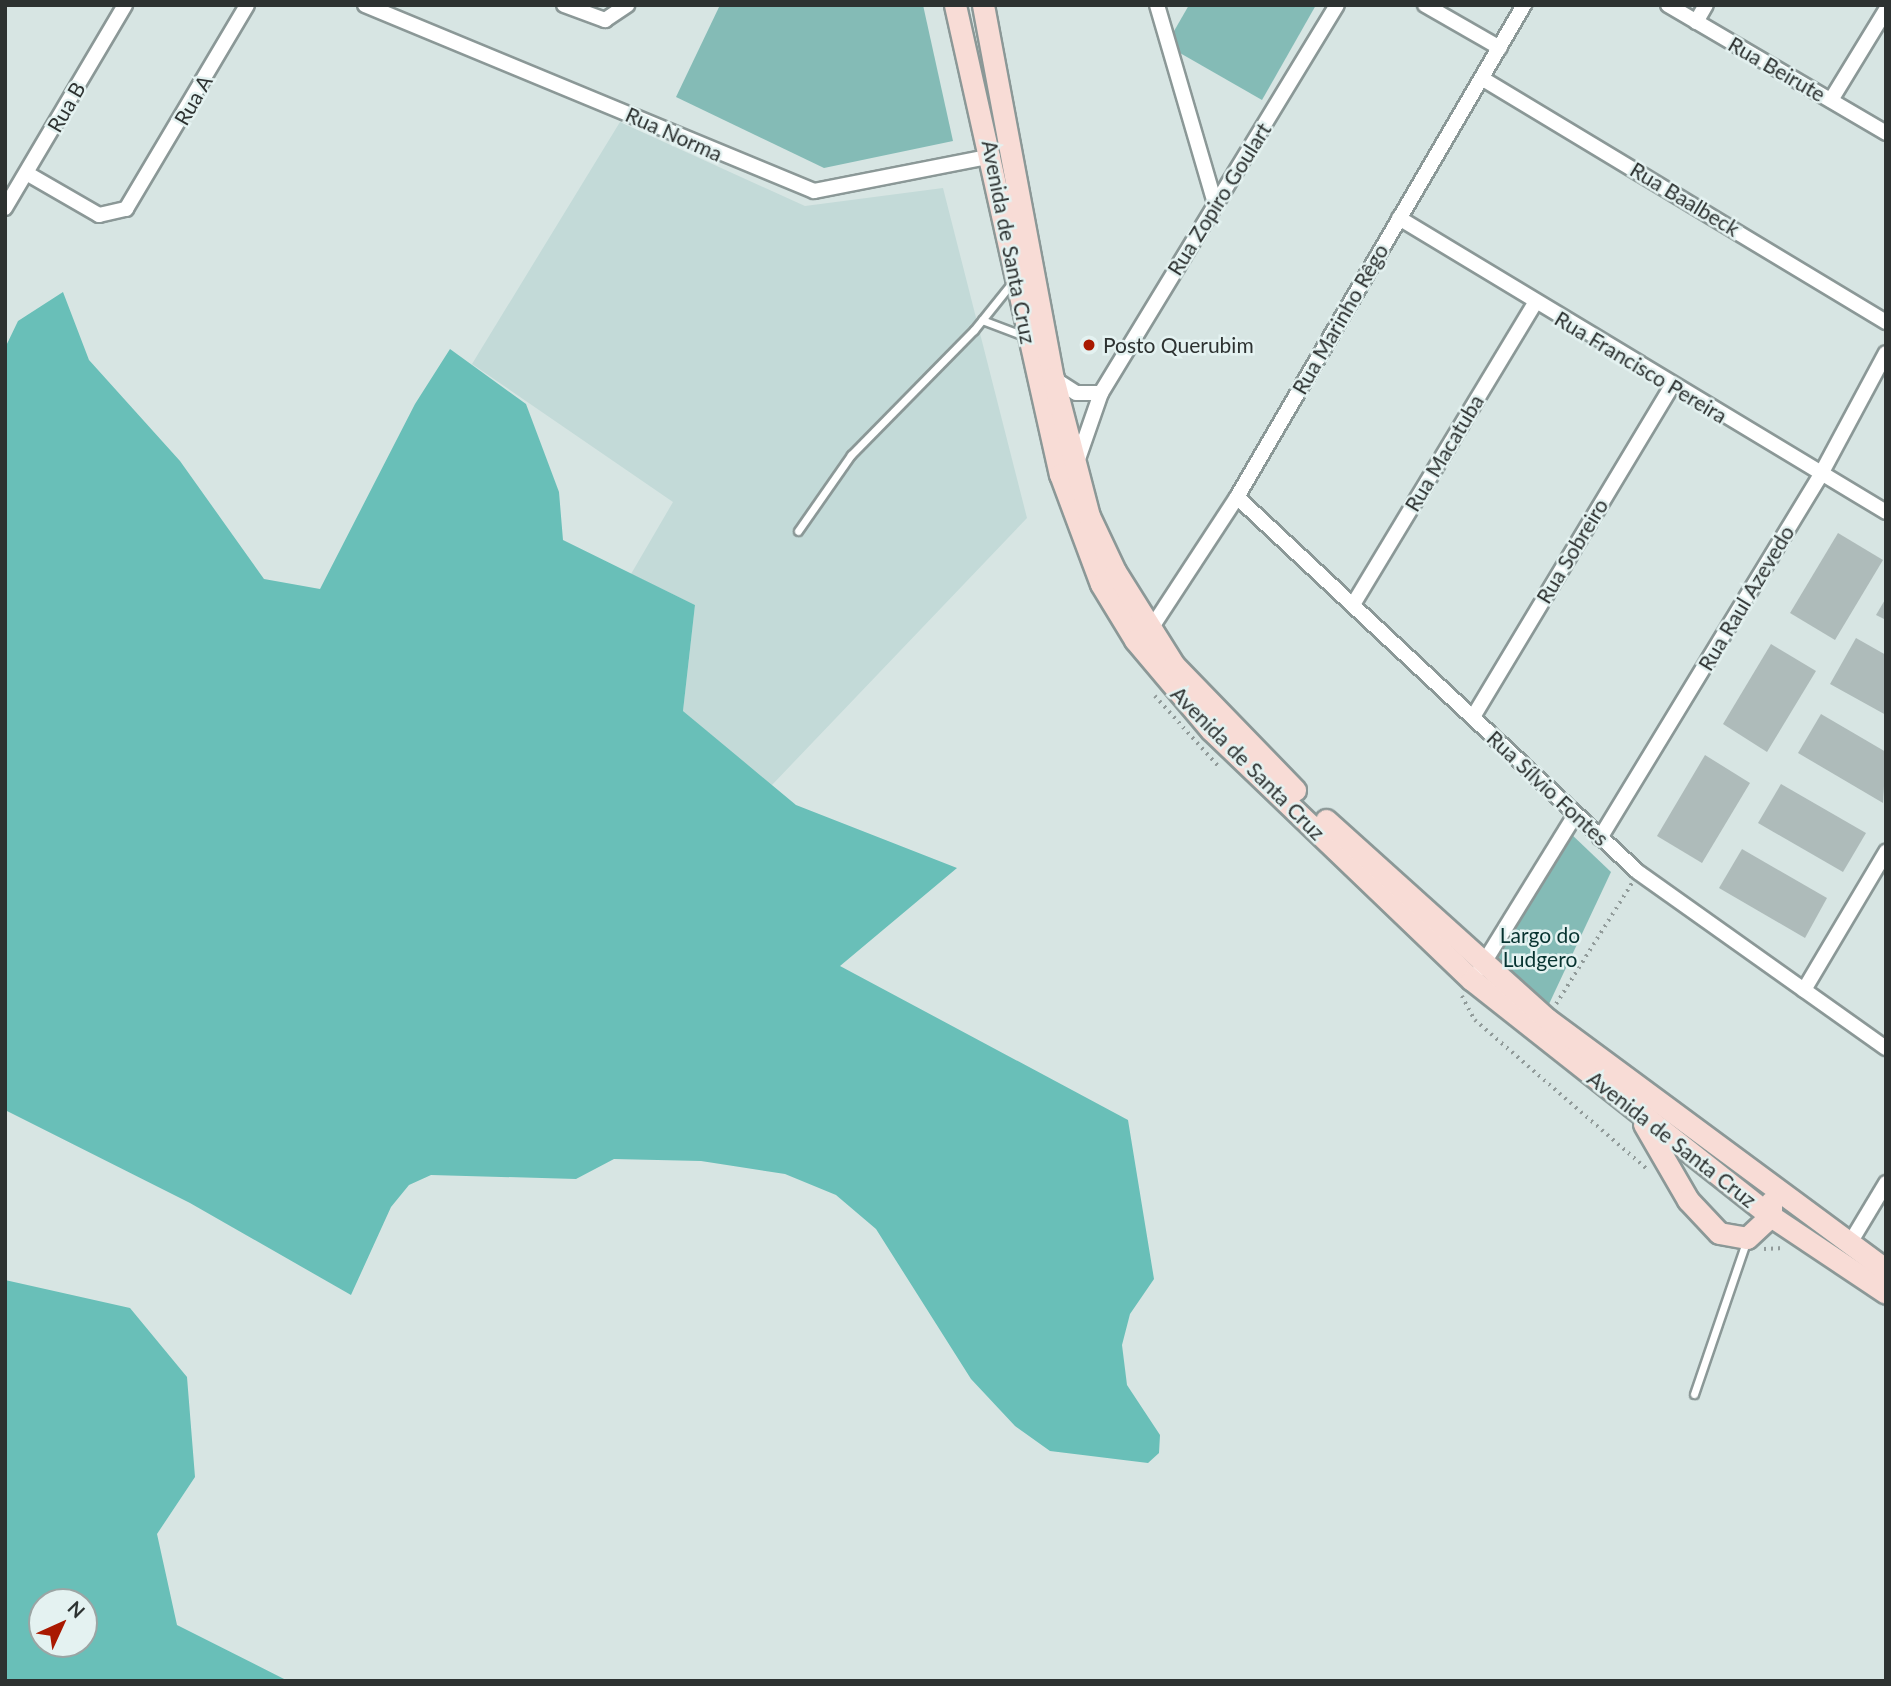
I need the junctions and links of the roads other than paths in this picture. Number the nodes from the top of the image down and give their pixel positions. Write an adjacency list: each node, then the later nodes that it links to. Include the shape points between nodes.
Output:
1 (125, 5): 21 (street, Rua B)
2 (247, 5): 21 (street, Rua A, via 139,194 118,214 99,215)
3 (365, 5): 20 (street, Rua Norma, via 814,191)
4 (564, 5): 5 (street, via 605,20)
5 (627, 5)
6 (955, 5): 20 (main road, Avenida de Santa Cruz)
7 (983, 5): 31 (main road, Avenida de Santa Cruz)
8 (1157, 5): 22 (street)
9 (1337, 5): 22 (street, Rua Zopiro Goulart)
10 (1425, 5): 16 (street)
11 (1524, 5): 16 (street, Rua Marinho Rêgo)
12 (1668, 5): 15 (street, Rua Beirute)
13 (1706, 5): 15 (street)
14 (1886, 10): 18 (street)
15 (1696, 22): 18 (street, Rua Beirute)
16 (1500, 48): 17 (street, Rua Marinho Rêgo)
17 (1483, 79): 24 (street, Rua Marinho Rêgo); 28 (street, Rua Baalbeck)
18 (1830, 100): 19 (street, Rua Beirute)
19 (1886, 133)
20 (993, 156): 25 (main road, Avenida de Santa Cruz)
21 (28, 174): 23 (street, Rua B)
22 (1215, 203): 33 (street, Rua Zopiro Goulart)
23 (5, 208)
24 (1399, 218): 26 (street, Rua Francisco Pereira); 36 (street, Rua Marinho Rêgo)
25 (1016, 277): 27 (lane); 29 (main road, Avenida de Santa Cruz)
26 (1535, 303): 32 (street, Rua Francisco Pereira); 39 (street, Rua Macatuba)
27 (982, 320): 29 (lane); 38 (lane, via 851,455)
28 (1886, 322)
29 (1028, 337): 45 (main road, Avenida de Santa Cruz, via 1076,523 1101,584 1135,640 1211,730)
30 (1886, 353): 35 (street, Rua Raul Azevedo)
31 (1053, 378): 33 (street, via 1076,393); 34 (main road, Avenida de Santa Cruz)
32 (1672, 386): 35 (street, Rua Francisco Pereira); 41 (street, Rua Sobreiro)
33 (1101, 393): 34 (street, Rua Zopiro Goulart)
34 (1074, 471): 40 (main road, Avenida de Santa Cruz, via 1115,571)
35 (1822, 474): 37 (street, Rua Francisco Pereira); 43 (street, Rua Raul Azevedo)
36 (1237, 497): 39 (street, Rua Sílvio Fontes); 40 (street, Rua Marinho Rêgo)
37 (1886, 512)
38 (798, 531)
39 (1354, 603): 41 (street, Rua Sílvio Fontes)
40 (1150, 630): 45 (main road, Avenida de Santa Cruz, via 1212,707)
41 (1473, 717): 42 (street, Rua Sílvio Fontes)
42 (1575, 815): 43 (street, Rua Sílvio Fontes); 45 (street)
43 (1600, 838): 46 (street, Rua Sílvio Fontes, via 1639,872)
44 (1886, 852): 46 (street)
45 (1471, 977): 48 (main road, Avenida de Santa Cruz); 49 (main road, Avenida de Santa Cruz, via 1547,1019)
46 (1804, 990): 47 (street, Rua Sílvio Fontes)
47 (1886, 1048)
48 (1626, 1104): 51 (main road, Avenida de Santa Cruz); 53 (main road, via 1703,1218 1719,1233)
49 (1766, 1182): 51 (main road); 52 (main road, Avenida de Santa Cruz)
50 (1886, 1183): 52 (street)
51 (1771, 1216): 53 (main road); 55 (main road, Avenida de Santa Cruz)
52 (1850, 1242): 54 (main road, Avenida de Santa Cruz)
53 (1745, 1243): 56 (lane)
54 (1886, 1270)
55 (1886, 1293)
56 (1694, 1394)

